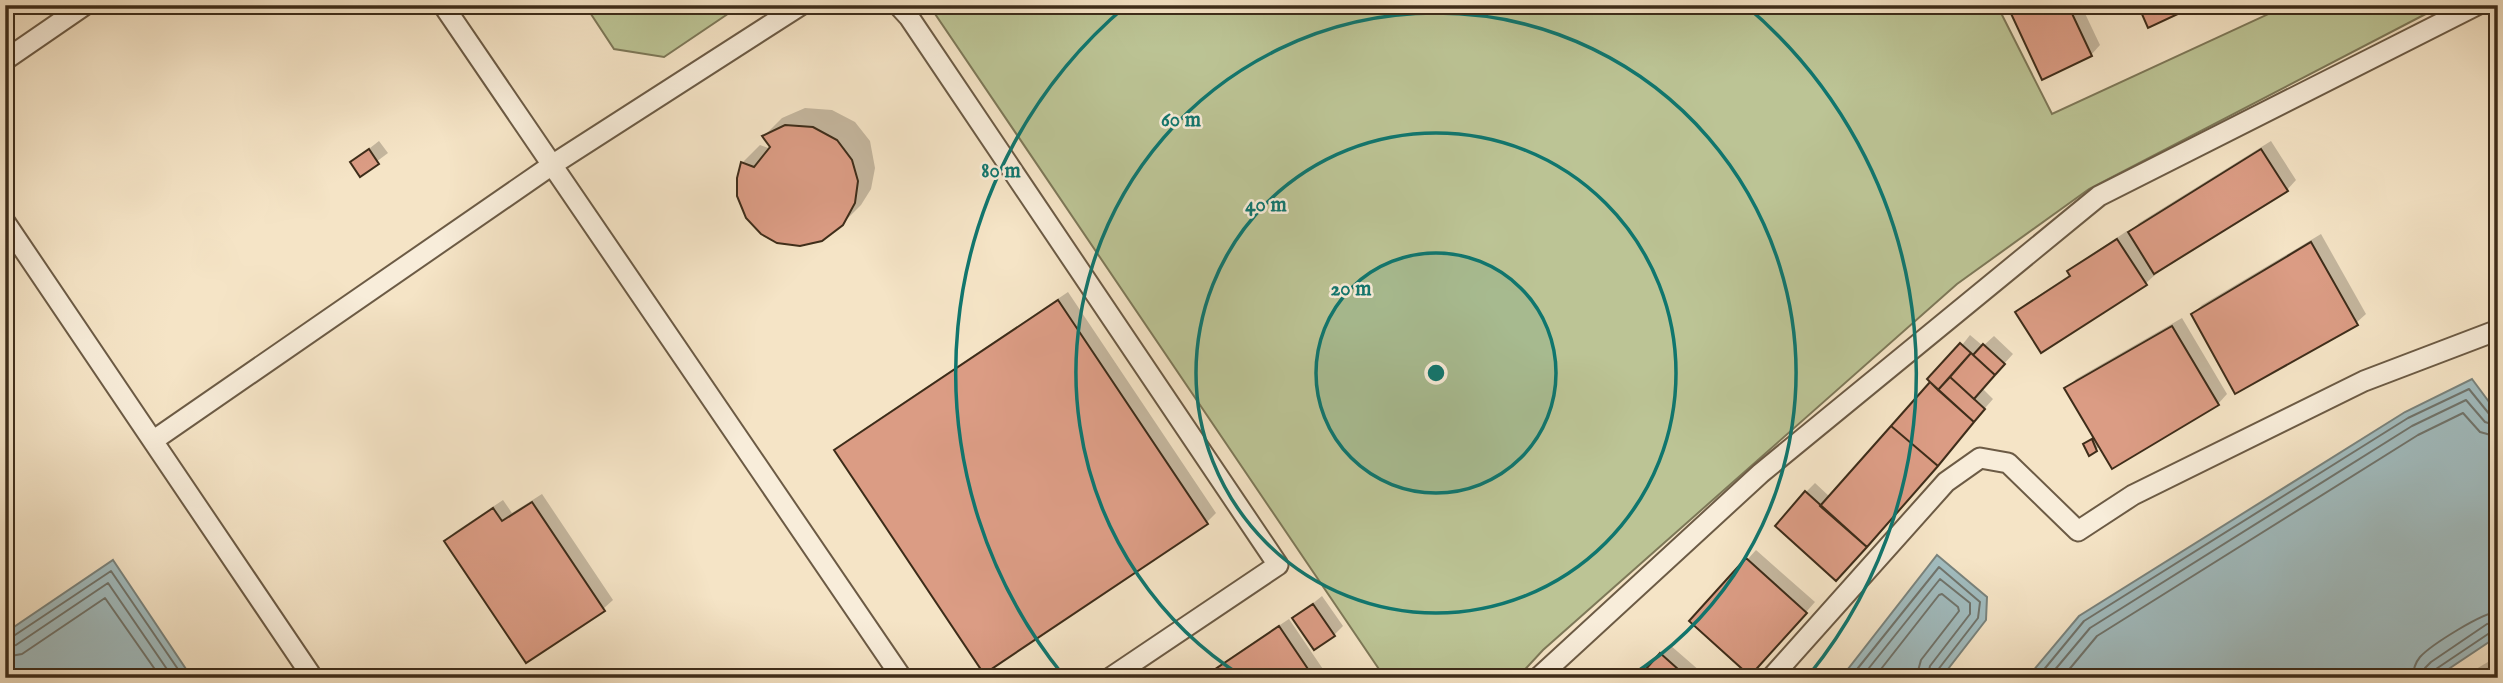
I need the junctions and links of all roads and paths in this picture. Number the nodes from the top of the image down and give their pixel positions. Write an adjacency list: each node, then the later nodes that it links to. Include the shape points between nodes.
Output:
1 (85, 5): 6 (lane)
2 (443, 5): 7 (lane)
3 (801, 5): 7 (lane)
4 (898, 5): 13 (lane, via 1278,565)
5 (2477, 5): 14 (lane, via 2099,196 1761,473)
6 (5, 60)
7 (552, 165): 10 (lane); 12 (lane)
8 (5, 222): 10 (lane)
9 (2498, 330): 15 (lane, via 2364,381 2133,495 2078,531 2008,463 1980,458 1946,482)
10 (154, 440): 11 (lane)
11 (313, 678)
12 (902, 678)
13 (1110, 678)
14 (1538, 678)
15 (1771, 678)

